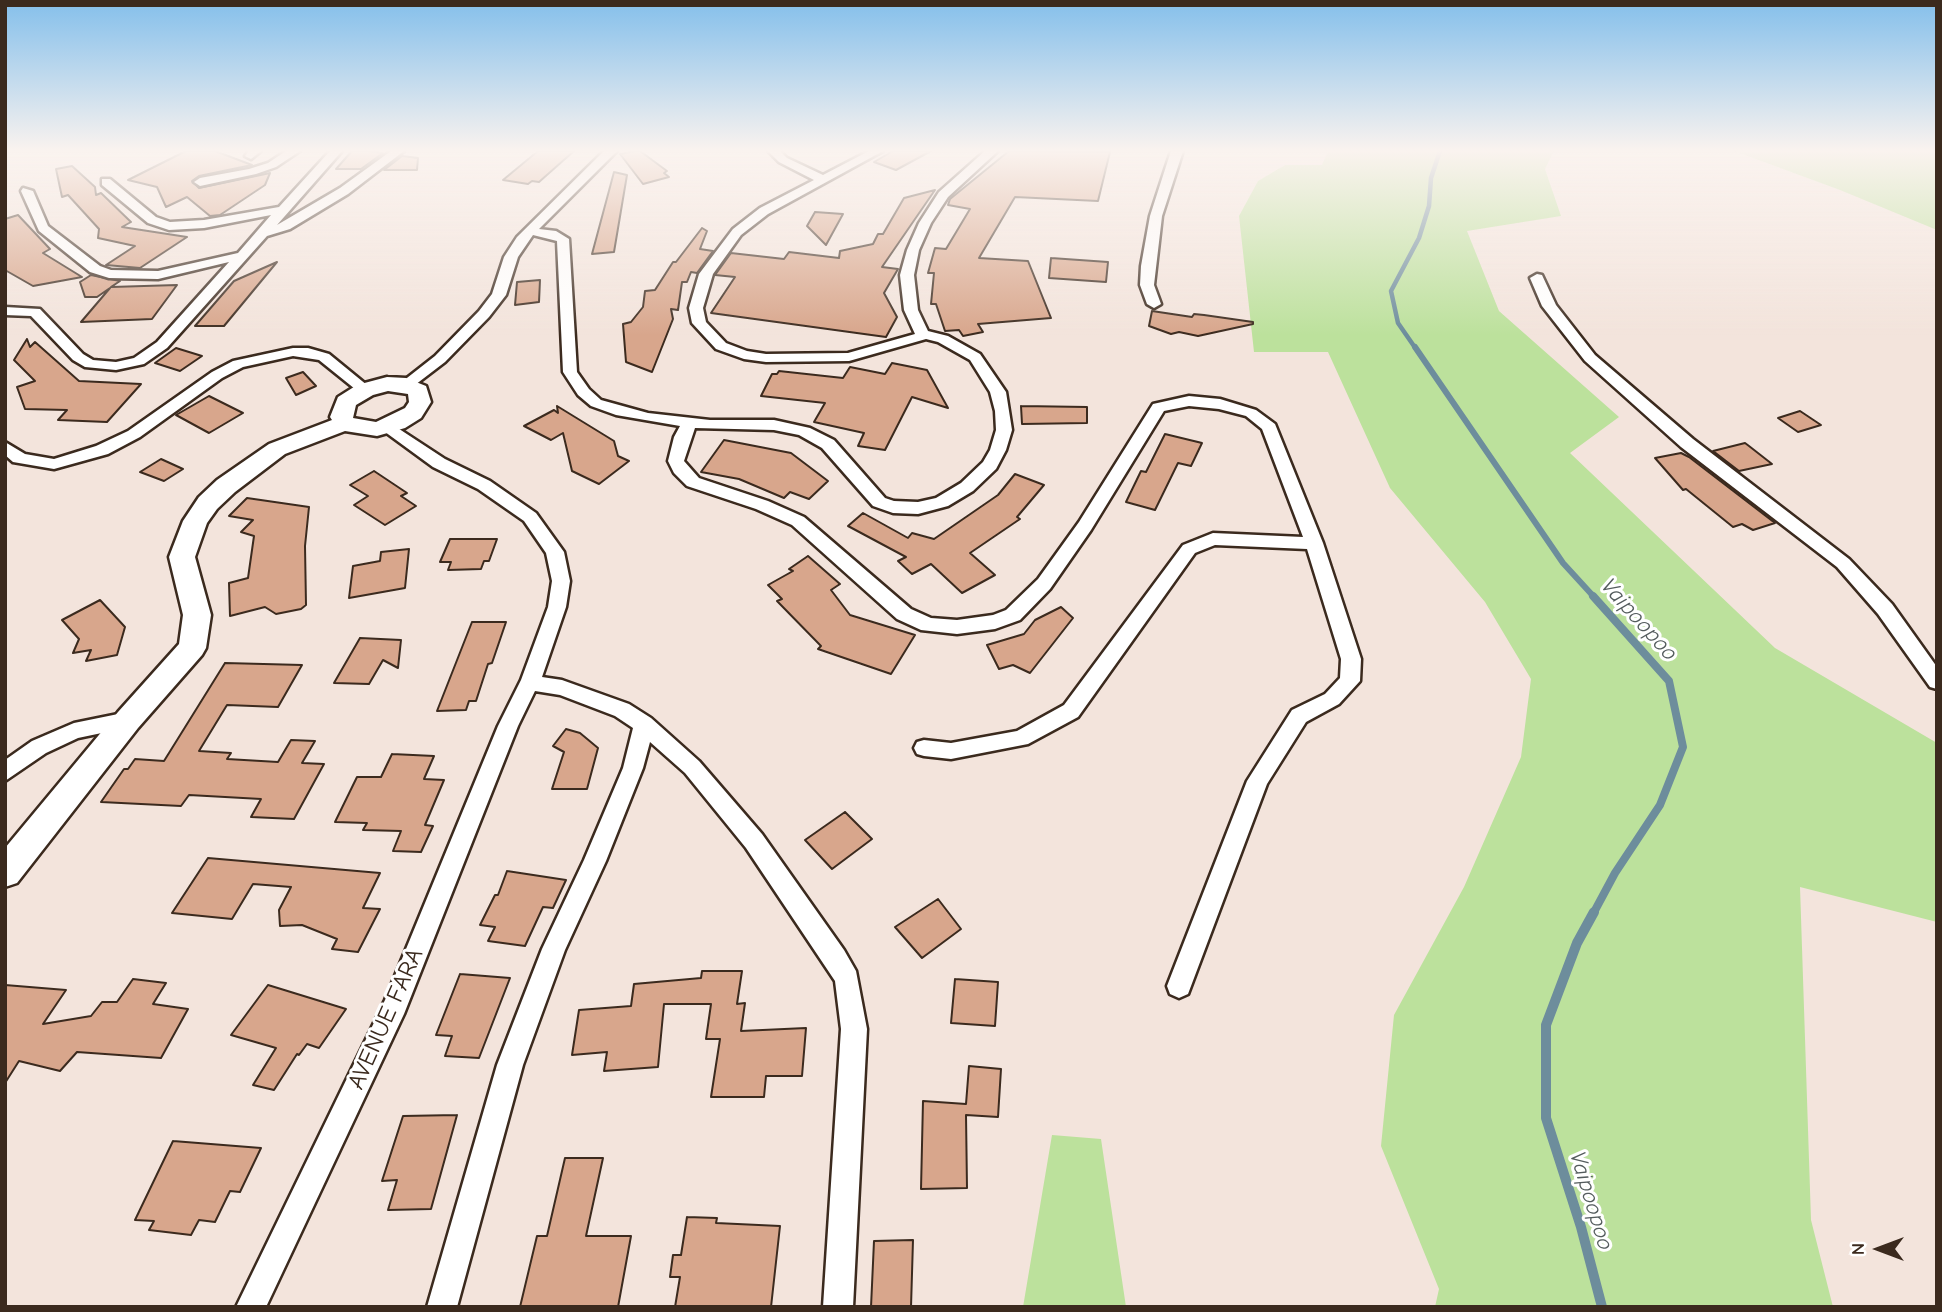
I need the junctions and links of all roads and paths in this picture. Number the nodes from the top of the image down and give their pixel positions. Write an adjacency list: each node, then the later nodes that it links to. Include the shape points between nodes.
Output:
1 (36, 212): 12 (street, via 43,228 99,271 158,275)
2 (143, 212): 3 (street, via 163,225 204,224)
3 (269, 212)
4 (279, 212): 11 (street)
5 (309, 212): 11 (street)
6 (549, 212): 10 (street)
7 (762, 212): 16 (street, via 722,248 699,293 699,323 721,346 765,358 849,357)
8 (932, 212): 16 (street, via 907,271 911,310)
9 (1157, 212): 14 (street, via 1147,285)
10 (530, 231): 17 (street, via 515,249 499,295 484,314 440,359); 20 (street, via 562,239 570,372 583,392 621,412)
11 (263, 233): 12 (street)
12 (244, 255): 15 (street, via 162,345 131,363 90,364 35,312)
13 (1537, 278): 25 (street, via 1549,306 1590,358 1687,443 1843,563 1885,609)
14 (1154, 304)
15 (5, 312)
16 (926, 335): 20 (street, via 943,339 975,358 995,387 1003,411 1004,430 990,465 942,502 910,509 879,502 828,444 804,431 774,425)
17 (406, 385): 18 (main road); 21 (main road, via 418,391 420,402 405,418)
18 (365, 390): 19 (main road, via 346,402 341,417); 22 (street, via 324,357 293,352 238,364 134,434 102,450 54,464 19,458)
19 (345, 423): 21 (main road, via 367,429); 26 (main road, via 277,449 208,503 195,521 182,557 198,615 192,649)
20 (690, 423): 23 (street, via 676,461 688,478 798,521 904,614 928,625 976,626 1013,615 1044,584 1085,526 1158,407 1189,401 1220,404 1251,413 1269,427)
21 (387, 426): 24 (street, AVENUE FARA, via 530,517 555,552 561,581 556,616)
22 (5, 447)
23 (1314, 543): 28 (street, via 1213,539 1189,549 1071,711 1021,738 951,751); 31 (street, via 1351,659 1350,681 1332,699 1299,716 1258,781)
24 (530, 682): 27 (street, via 614,706); 32 (street, AVENUE FARA, via 395,1006)
25 (1937, 682)
26 (118, 721): 29 (street, via 74,731 39,747); 30 (main road)
27 (644, 724): 33 (street, via 633,768 554,949 510,1065); 34 (street, via 692,767 754,841 847,979 854,1029)
28 (923, 748)
29 (5, 772)
30 (5, 873)
31 (1179, 986)
32 (251, 1307)
33 (442, 1307)
34 (838, 1307)

